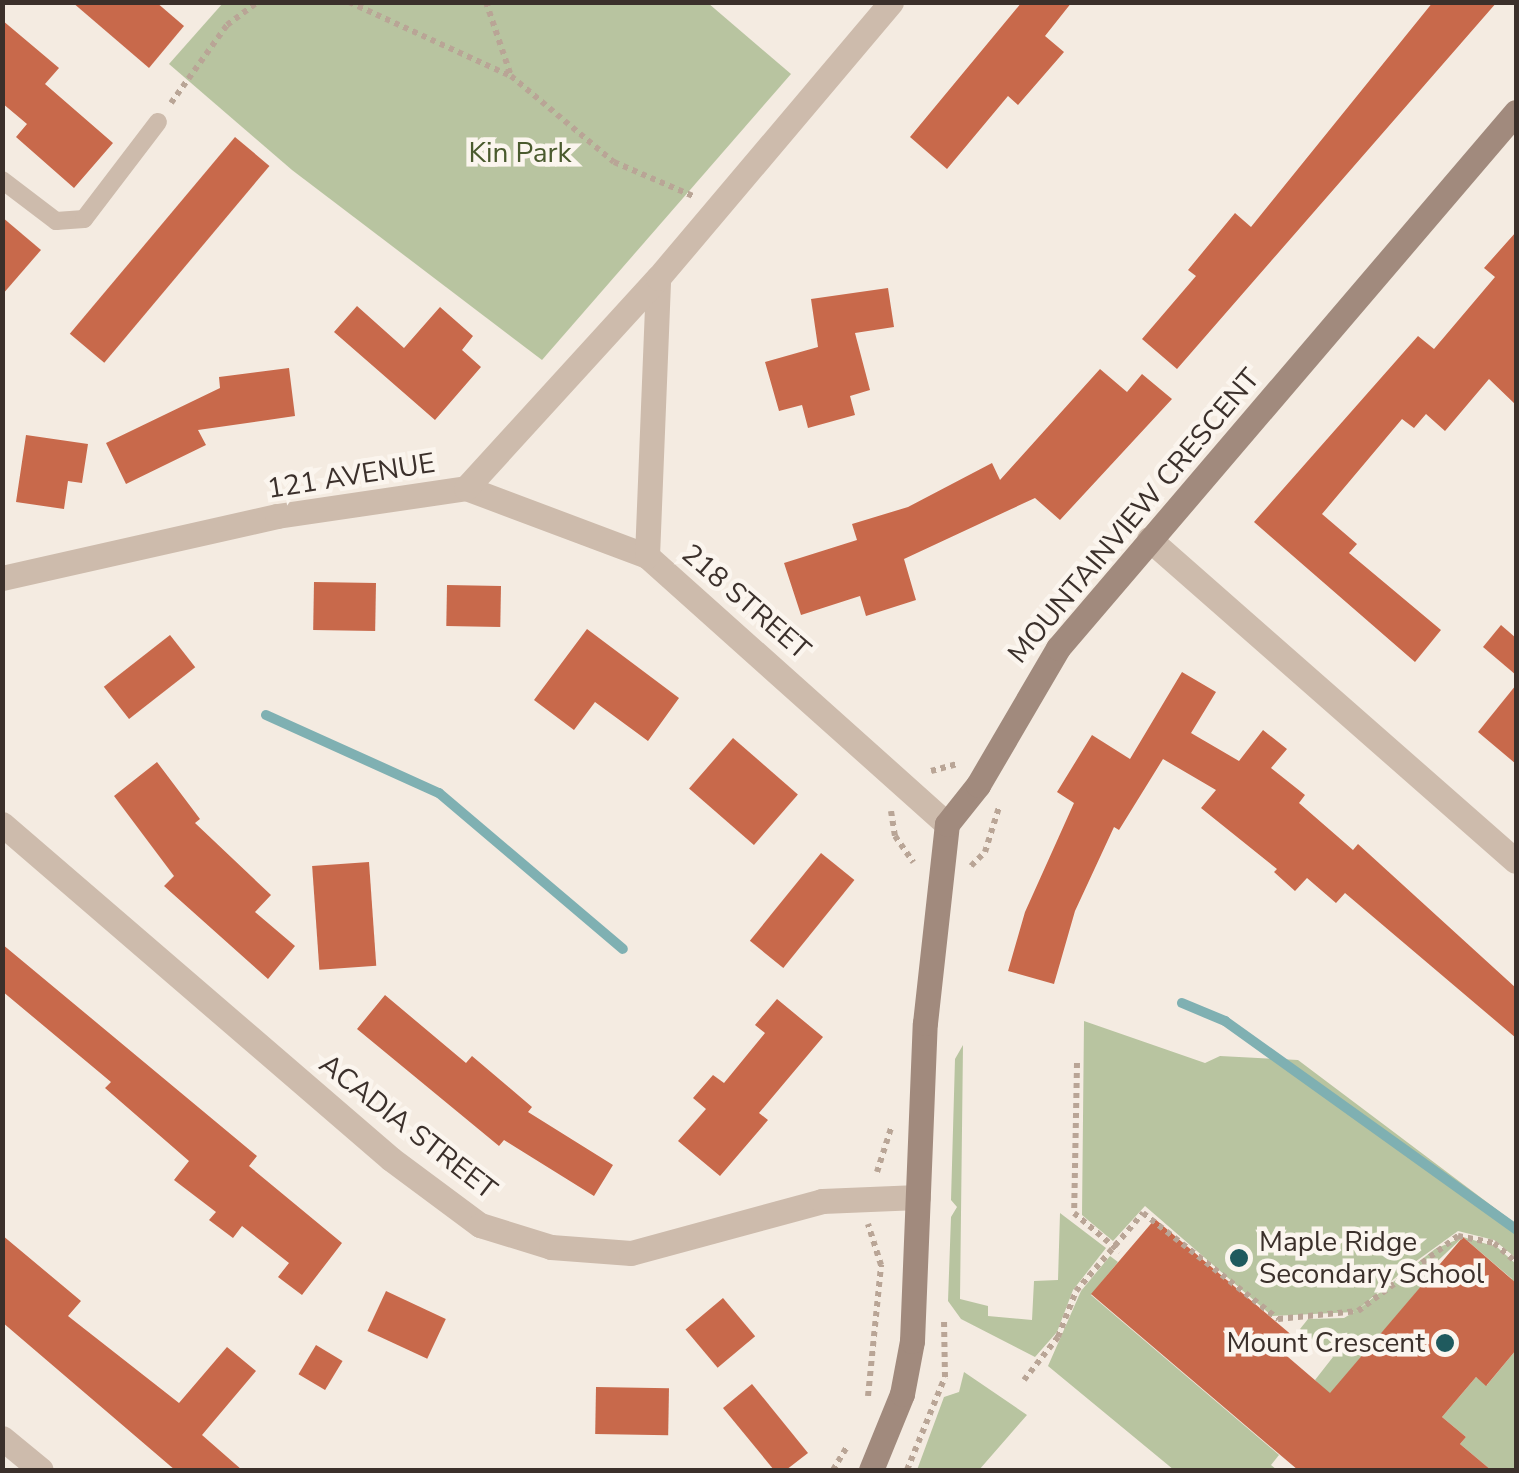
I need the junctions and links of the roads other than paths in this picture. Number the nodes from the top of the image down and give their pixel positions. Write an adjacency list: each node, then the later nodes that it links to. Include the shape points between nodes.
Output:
1 (891, 2): 5 (street, 121 AVENUE)
2 (1516, 112): 7 (street, MOUNTAINVIEW CRESCENT)
3 (158, 122): 4 (lane, via 84,219 56,222)
4 (2, 180)
5 (658, 278): 6 (street, 121 AVENUE); 8 (street)
6 (466, 488): 8 (street, 218 STREET); 9 (street, 121 AVENUE, via 277,516)
7 (1149, 539): 11 (street, MOUNTAINVIEW CRESCENT, via 1043,668 978,784); 12 (street)
8 (647, 556): 11 (street, 218 STREET)
9 (2, 578)
10 (2, 824): 13 (street, ACADIA STREET, via 391,1160 480,1225 551,1248 631,1253 822,1202)
11 (947, 824): 13 (street, via 924,1023)
12 (1516, 861)
13 (918, 1197): 16 (street, via 909,1360)
14 (2, 1438): 15 (street)
15 (40, 1470)
16 (871, 1470)

